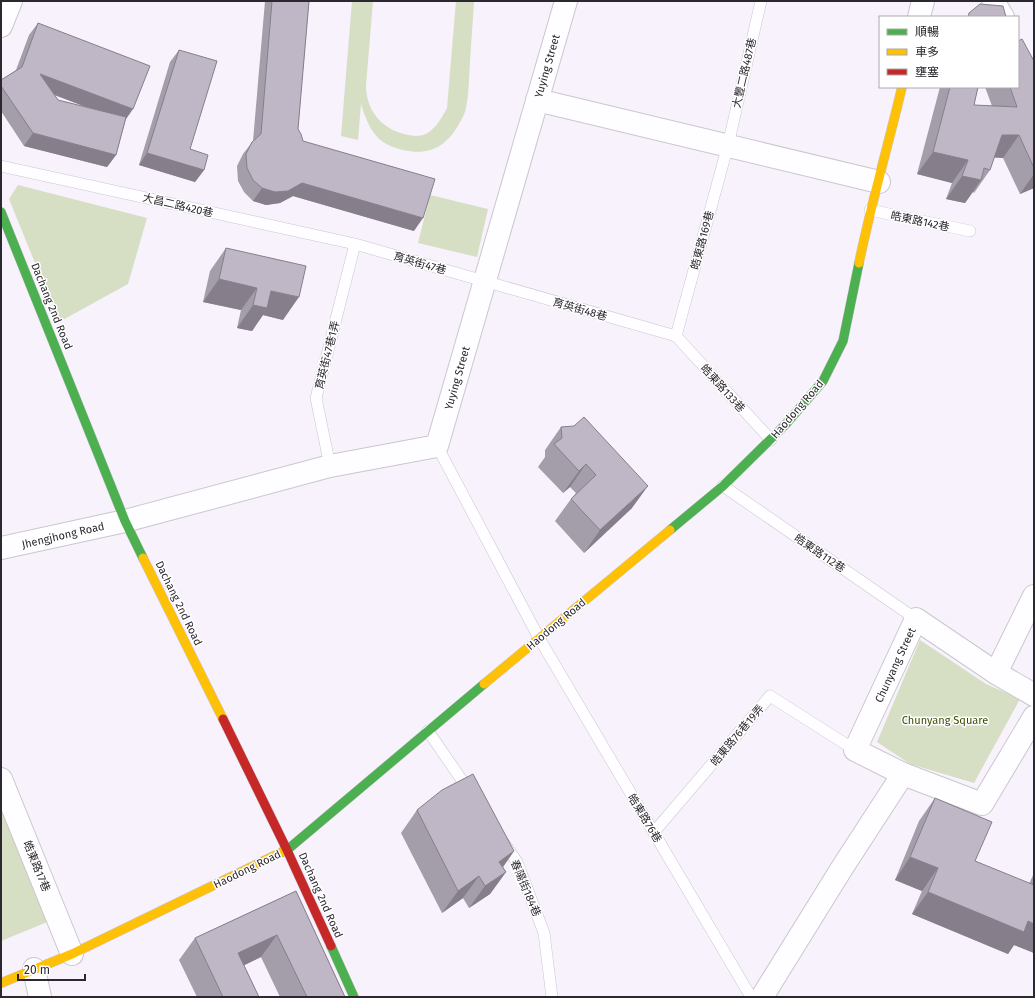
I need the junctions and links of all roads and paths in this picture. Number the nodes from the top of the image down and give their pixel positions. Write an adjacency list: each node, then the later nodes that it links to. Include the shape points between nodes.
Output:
1 (11, 1): 8 (street)
2 (566, 1): 10 (street, Yuying Street)
3 (761, 1): 11 (lane, 大豐二路487巷)
4 (923, 1): 6 (street)
5 (993, 1): 7 (street)
6 (919, 16)
7 (1002, 16)
8 (1, 26)
9 (902, 88): 13 (street, Haodong Road)
10 (537, 100): 11 (street); 18 (street, Yuying Street)
11 (728, 145): 13 (street); 19 (lane, 皓東路169巷)
12 (1, 166): 17 (lane, 大昌二路420巷)
13 (879, 182): 14 (street, Haodong Road)
14 (870, 210): 16 (lane, 皓東路142巷); 20 (street, Haodong Road, via 843,341 823,381)
15 (1, 212): 24 (street, Dachang 2nd Road)
16 (970, 231)
17 (355, 244): 18 (lane, 育英街47巷); 22 (lane, 育英街47巷1弄, via 316,398)
18 (484, 281): 19 (lane, 育英街48巷); 21 (street, Yuying Street)
19 (676, 336): 20 (lane, 皓東路133巷)
20 (771, 440): 23 (street, Haodong Road)
21 (437, 446): 22 (street); 28 (lane, 皓東路76巷)
22 (330, 466): 24 (street)
23 (723, 486): 27 (lane, 皓東路112巷); 28 (street, Haodong Road)
24 (125, 521): 25 (street, Jhengjhong Road); 39 (street, Dachang 2nd Road)
25 (1, 548)
26 (1034, 596): 29 (street)
27 (916, 619): 29 (street, Chunyang Street); 33 (street, Chunyang Street)
28 (539, 638): 32 (street, Haodong Road); 37 (lane, 皓東路76巷)
29 (996, 673): 30 (street, Chunyang Street)
30 (1034, 695)
31 (1034, 717): 34 (street, via 982,804)
32 (428, 731): 36 (lane); 39 (street, Haodong Road)
33 (855, 750): 34 (street); 37 (lane, 皓東路76巷19弄, via 770,696)
34 (903, 774): 47 (street)
35 (1, 779): 40 (street, 皓東路17巷)
36 (477, 803)
37 (654, 832): 46 (lane, 皓東路76巷)
38 (499, 836): 45 (lane, 春陽街184巷, via 516,862 544,933)
39 (287, 850): 40 (street, Haodong Road); 44 (street, Dachang 2nd Road)
40 (72, 954): 41 (street, Haodong Road)
41 (34, 969): 42 (street, Haodong Road); 43 (street)
42 (1, 983)
43 (40, 997)
44 (354, 997)
45 (552, 997)
46 (751, 997)
47 (762, 997)

